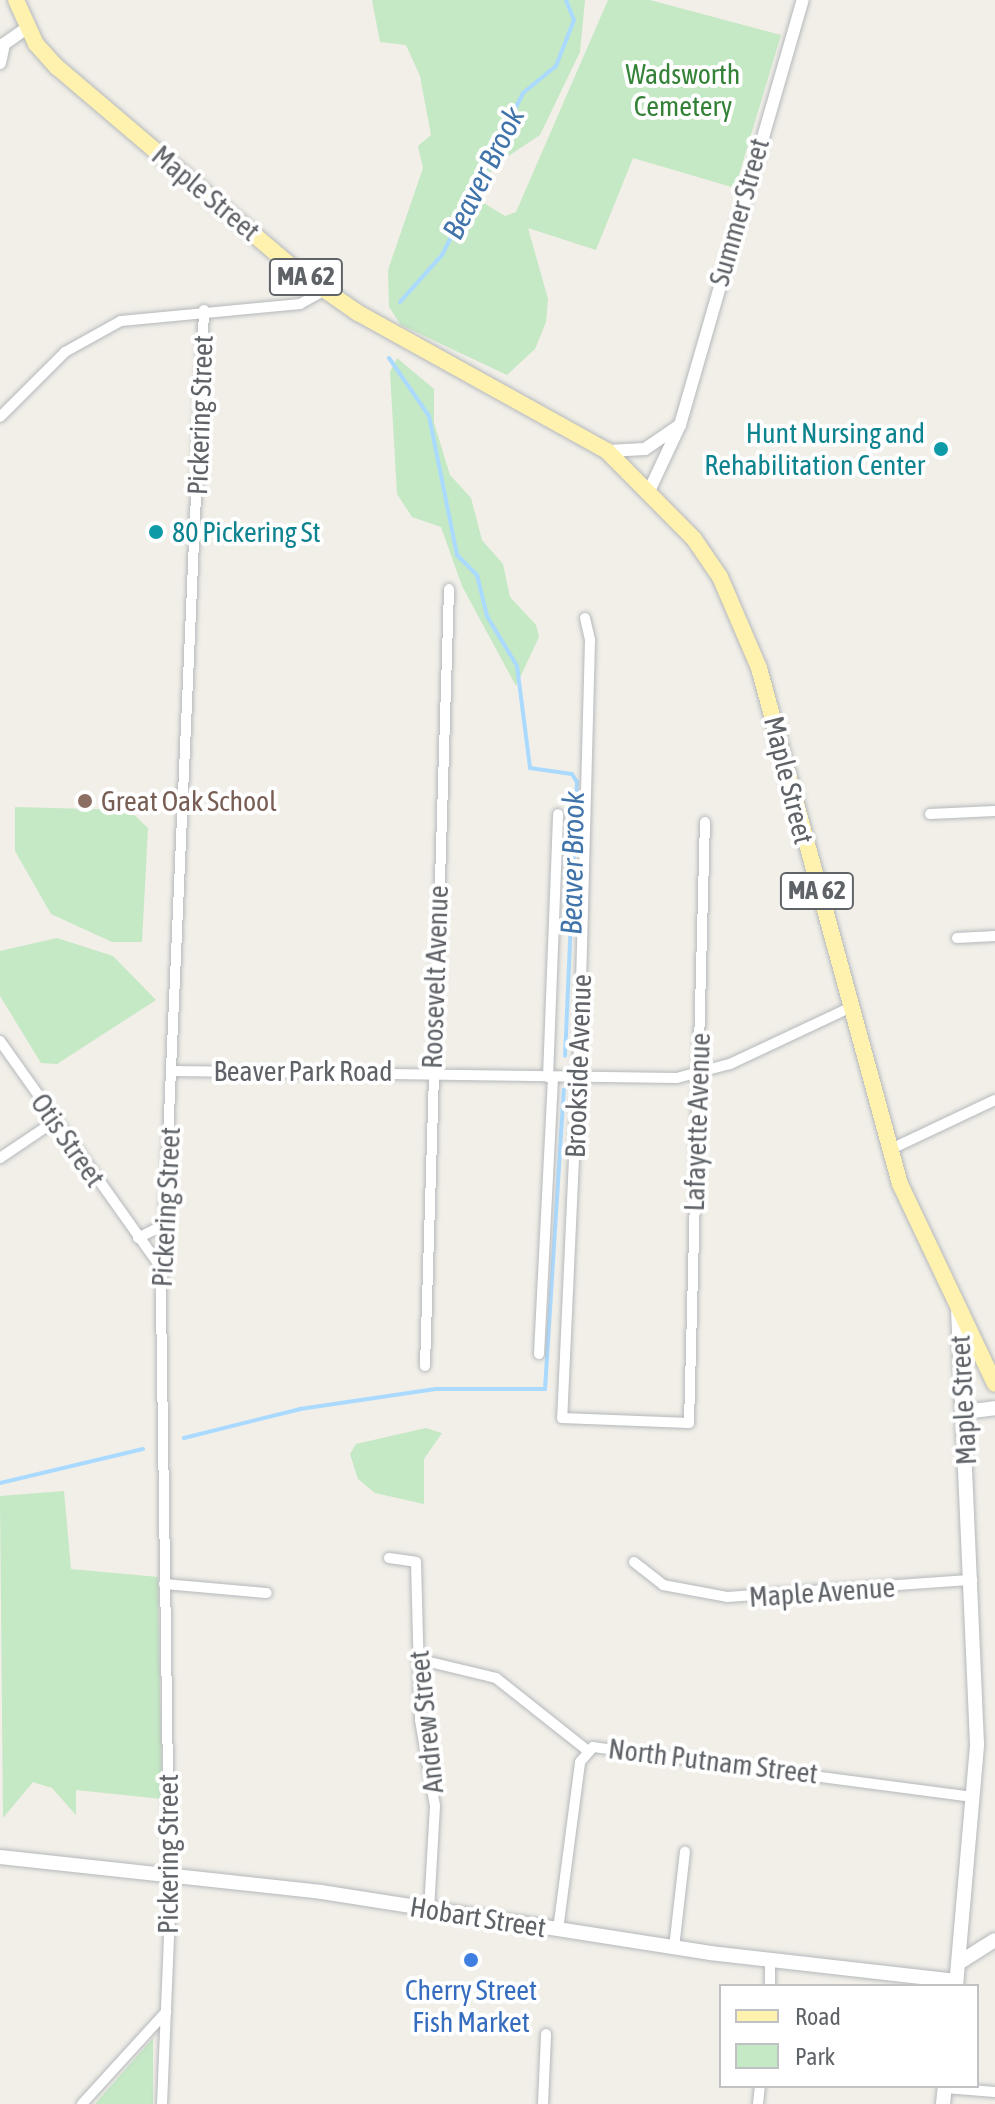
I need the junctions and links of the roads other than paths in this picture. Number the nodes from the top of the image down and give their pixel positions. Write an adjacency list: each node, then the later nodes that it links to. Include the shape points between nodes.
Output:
1 (16, 0): 3 (main road, Maple Street / MA 62)
2 (803, 0): 8 (street, Summer Street)
3 (28, 27): 4 (street, via 4,44); 5 (main road, Maple Street / MA 62, via 69,77)
4 (0, 63)
5 (323, 291): 6 (street, via 300,304); 9 (main road, Maple Street / MA 62)
6 (204, 310): 7 (street, via 121,321 84,336); 21 (street, Pickering Street)
7 (0, 417)
8 (680, 425): 9 (street, via 645,449); 10 (street, Summer Street)
9 (607, 451): 10 (main road, Maple Street / MA 62)
10 (650, 489): 19 (main road, Maple Street / MA 62, via 720,577 759,668)
11 (449, 589): 22 (street, Roosevelt Avenue)
12 (585, 618): 25 (street, Brookside Avenue, via 590,640)
13 (995, 811): 15 (street)
14 (558, 814): 24 (street, Brookside Avenue)
15 (930, 814)
16 (705, 822): 23 (street, Lafayette Avenue)
17 (995, 936): 18 (street)
18 (957, 938)
19 (849, 1008): 23 (street, Beaver Park Road); 28 (main road, Maple Street / MA 62)
20 (0, 1041): 27 (street, Otis Street)
21 (173, 1071): 22 (street, Beaver Park Road); 30 (street, Pickering Street)
22 (432, 1071): 24 (street, Beaver Park Road); 35 (street, Roosevelt Avenue)
23 (701, 1075): 25 (street, Beaver Park Road); 39 (street, Lafayette Avenue, via 689,1423)
24 (551, 1077): 25 (street, Beaver Park Road); 34 (street, Brookside Avenue)
25 (578, 1078): 39 (street, Brookside Avenue)
26 (995, 1100): 28 (street)
27 (55, 1121): 29 (street); 31 (street, Otis Street)
28 (889, 1150): 33 (main road, Maple Street / MA 62)
29 (0, 1158)
30 (165, 1224): 31 (street); 32 (street, Pickering Street)
31 (138, 1238): 32 (street, Otis Street)
32 (162, 1269): 43 (street, Pickering Street)
33 (957, 1308): 36 (main road, MA 62); 38 (main road, Maple Street)
34 (539, 1354)
35 (425, 1366)
36 (995, 1384)
37 (995, 1408): 38 (main road)
38 (964, 1412): 42 (main road, Maple Street)
39 (562, 1418)
40 (389, 1558): 45 (street, Andrew Street, via 416,1562)
41 (634, 1562): 42 (street, Maple Avenue, via 663,1585 727,1597)
42 (972, 1580): 47 (main road, Maple Street)
43 (164, 1584): 44 (street); 50 (street, Pickering Street)
44 (267, 1593)
45 (417, 1659): 46 (street, via 496,1678); 51 (street, Andrew Street, via 435,1806)
46 (588, 1751): 47 (street, North Putnam Street, via 614,1745); 52 (street, North Putnam Street, via 580,1762)
47 (974, 1797): 56 (main road, Maple Street)
48 (685, 1852): 54 (street)
49 (0, 1857): 50 (main road, Hobart Street)
50 (169, 1875): 51 (main road, Hobart Street); 59 (street, Pickering Street)
51 (429, 1909): 52 (main road, Hobart Street)
52 (558, 1930): 54 (main road, Hobart Street)
53 (995, 1940): 56 (main road)
54 (674, 1948): 55 (main road, Hobart Street)
55 (770, 1961): 57 (main road, Hobart Street); 58 (street)
56 (960, 1962): 57 (main road, Maple Street)
57 (956, 1983)
58 (770, 1984)
59 (166, 2012): 63 (street); 64 (street, Pickering Street)
60 (546, 2034): 65 (street)
61 (955, 2088): 62 (street)
62 (995, 2092)
63 (82, 2104)
64 (162, 2104)
65 (543, 2104)

